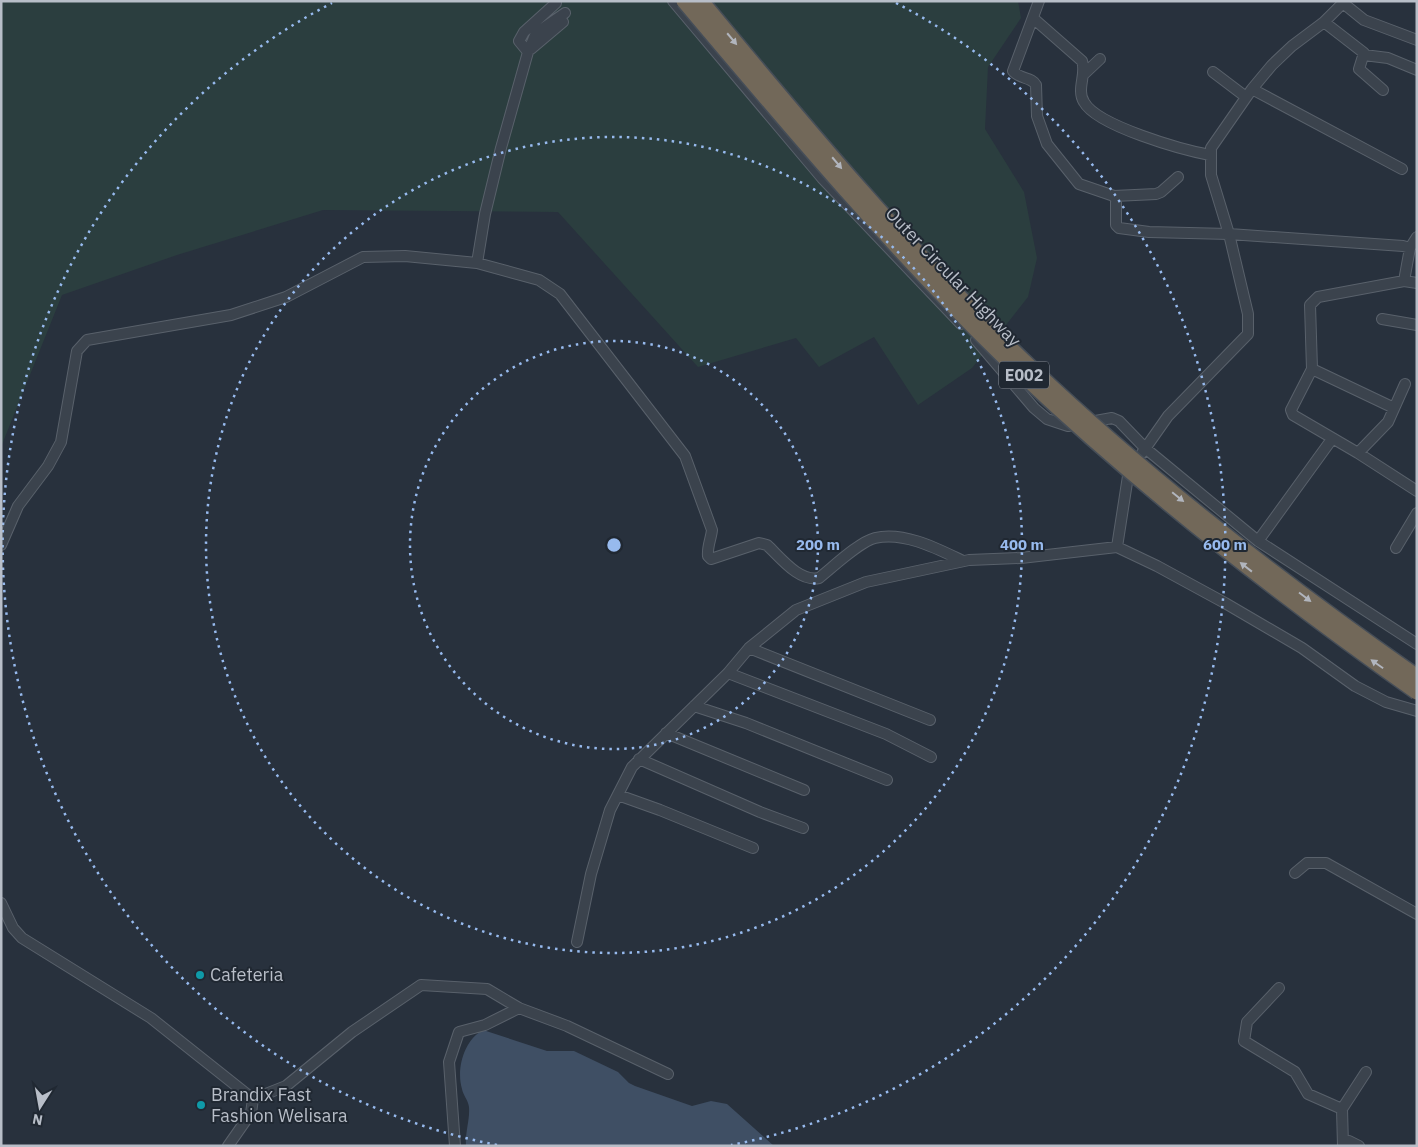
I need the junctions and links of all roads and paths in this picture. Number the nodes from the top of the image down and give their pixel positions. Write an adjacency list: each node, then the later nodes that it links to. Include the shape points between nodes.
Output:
1 (673, 1): 35 (street, via 822,178 914,278 984,347 1034,408 1048,419 1068,426 1112,418)
2 (684, 1): 48 (highway, Outer Circular Highway / E002, one-way to 2, bridge, via 1329,630 1208,537 1031,382 861,209)
3 (701, 1): 47 (highway, Outer Circular Highway / E002, one-way to 47, bridge, via 856,186 1029,366 1141,467 1243,550)
4 (1039, 1): 8 (street)
5 (1344, 2): 9 (street); 10 (street, via 1364,20)
6 (556, 3): 11 (street, via 521,37 519,41)
7 (564, 18): 11 (street)
8 (1033, 18): 16 (street, via 1077,55 1084,65); 22 (street, via 1013,71 1036,85 1037,116 1047,144 1074,180 1083,187)
9 (1324, 22): 12 (street); 18 (street, via 1292,46)
10 (1417, 40)
11 (528, 52): 26 (street, via 501,148)
12 (1364, 55): 14 (street, via 1388,58); 17 (street, via 1359,69)
13 (1100, 59): 16 (street)
14 (1417, 70)
15 (1213, 72): 18 (street)
16 (1083, 75): 19 (street, via 1082,101 1090,110 1160,142)
17 (1383, 90)
18 (1249, 93): 19 (street, via 1211,148); 20 (street)
19 (1210, 155): 23 (street, via 1211,175)
20 (1402, 168)
21 (1178, 176): 22 (street, via 1156,194)
22 (1114, 196): 23 (street, via 1116,225 1119,228)
23 (1229, 234): 25 (street); 35 (street, via 1248,314 1248,334 1168,416)
24 (1417, 237): 25 (street)
25 (1410, 248): 27 (street)
26 (477, 263): 40 (street, via 405,256 363,256 286,297 230,315 87,340 77,351 62,442 18,506); 43 (street, via 539,280 560,294 685,456 712,530 707,549 712,559 759,543 767,545 802,577 810,580 819,578 864,543 887,537 930,546)
27 (1404, 282): 28 (street); 31 (street, via 1313,300 1310,305)
28 (1417, 283)
29 (1382, 319): 30 (street)
30 (1417, 325)
31 (1312, 368): 33 (street); 34 (street, via 1291,410 1292,415)
32 (1405, 384): 33 (street)
33 (1394, 408): 36 (street, via 1388,422)
34 (1332, 439): 36 (street); 39 (street)
35 (1145, 448): 39 (street); 41 (street, via 1128,476)
36 (1358, 453): 37 (street)
37 (1417, 492)
38 (1417, 513): 42 (street)
39 (1258, 541): 44 (street)
40 (1, 545)
41 (1117, 548): 43 (street); 50 (street, via 1225,603 1302,648 1355,686 1386,702)
42 (1396, 548)
43 (963, 561): 45 (street, via 866,582 796,610)
44 (1417, 644)
45 (749, 648): 46 (street); 51 (street)
46 (728, 673): 49 (street); 53 (street, via 886,734)
47 (1417, 677)
48 (1417, 692)
49 (694, 706): 52 (street); 55 (street, via 746,723)
50 (1417, 711)
51 (930, 720)
52 (666, 733): 54 (street); 56 (street)
53 (931, 757)
54 (639, 760): 57 (street); 58 (street)
55 (887, 780)
56 (804, 790)
57 (618, 795): 59 (street); 63 (street, via 610,810 591,874)
58 (803, 828)
59 (753, 848)
60 (1295, 873): 62 (street, via 1308,863 1326,863)
61 (1, 904): 68 (street, via 22,938 151,1018)
62 (1417, 914)
63 (577, 942)
64 (1279, 988): 69 (street, via 1247,1022 1244,1041 1295,1072 1308,1094)
65 (519, 1008): 67 (street, via 567,1026); 68 (street, via 487,988 421,985 352,1032 286,1086); 71 (street, via 485,1025 459,1032 450,1062)
66 (1366, 1072): 69 (street)
67 (668, 1074)
68 (253, 1098): 70 (street, via 251,1113)
69 (1342, 1109): 72 (street)
70 (228, 1146)
71 (455, 1146)
72 (1344, 1146): 73 (street, via 1349,1141)
73 (1359, 1146)

